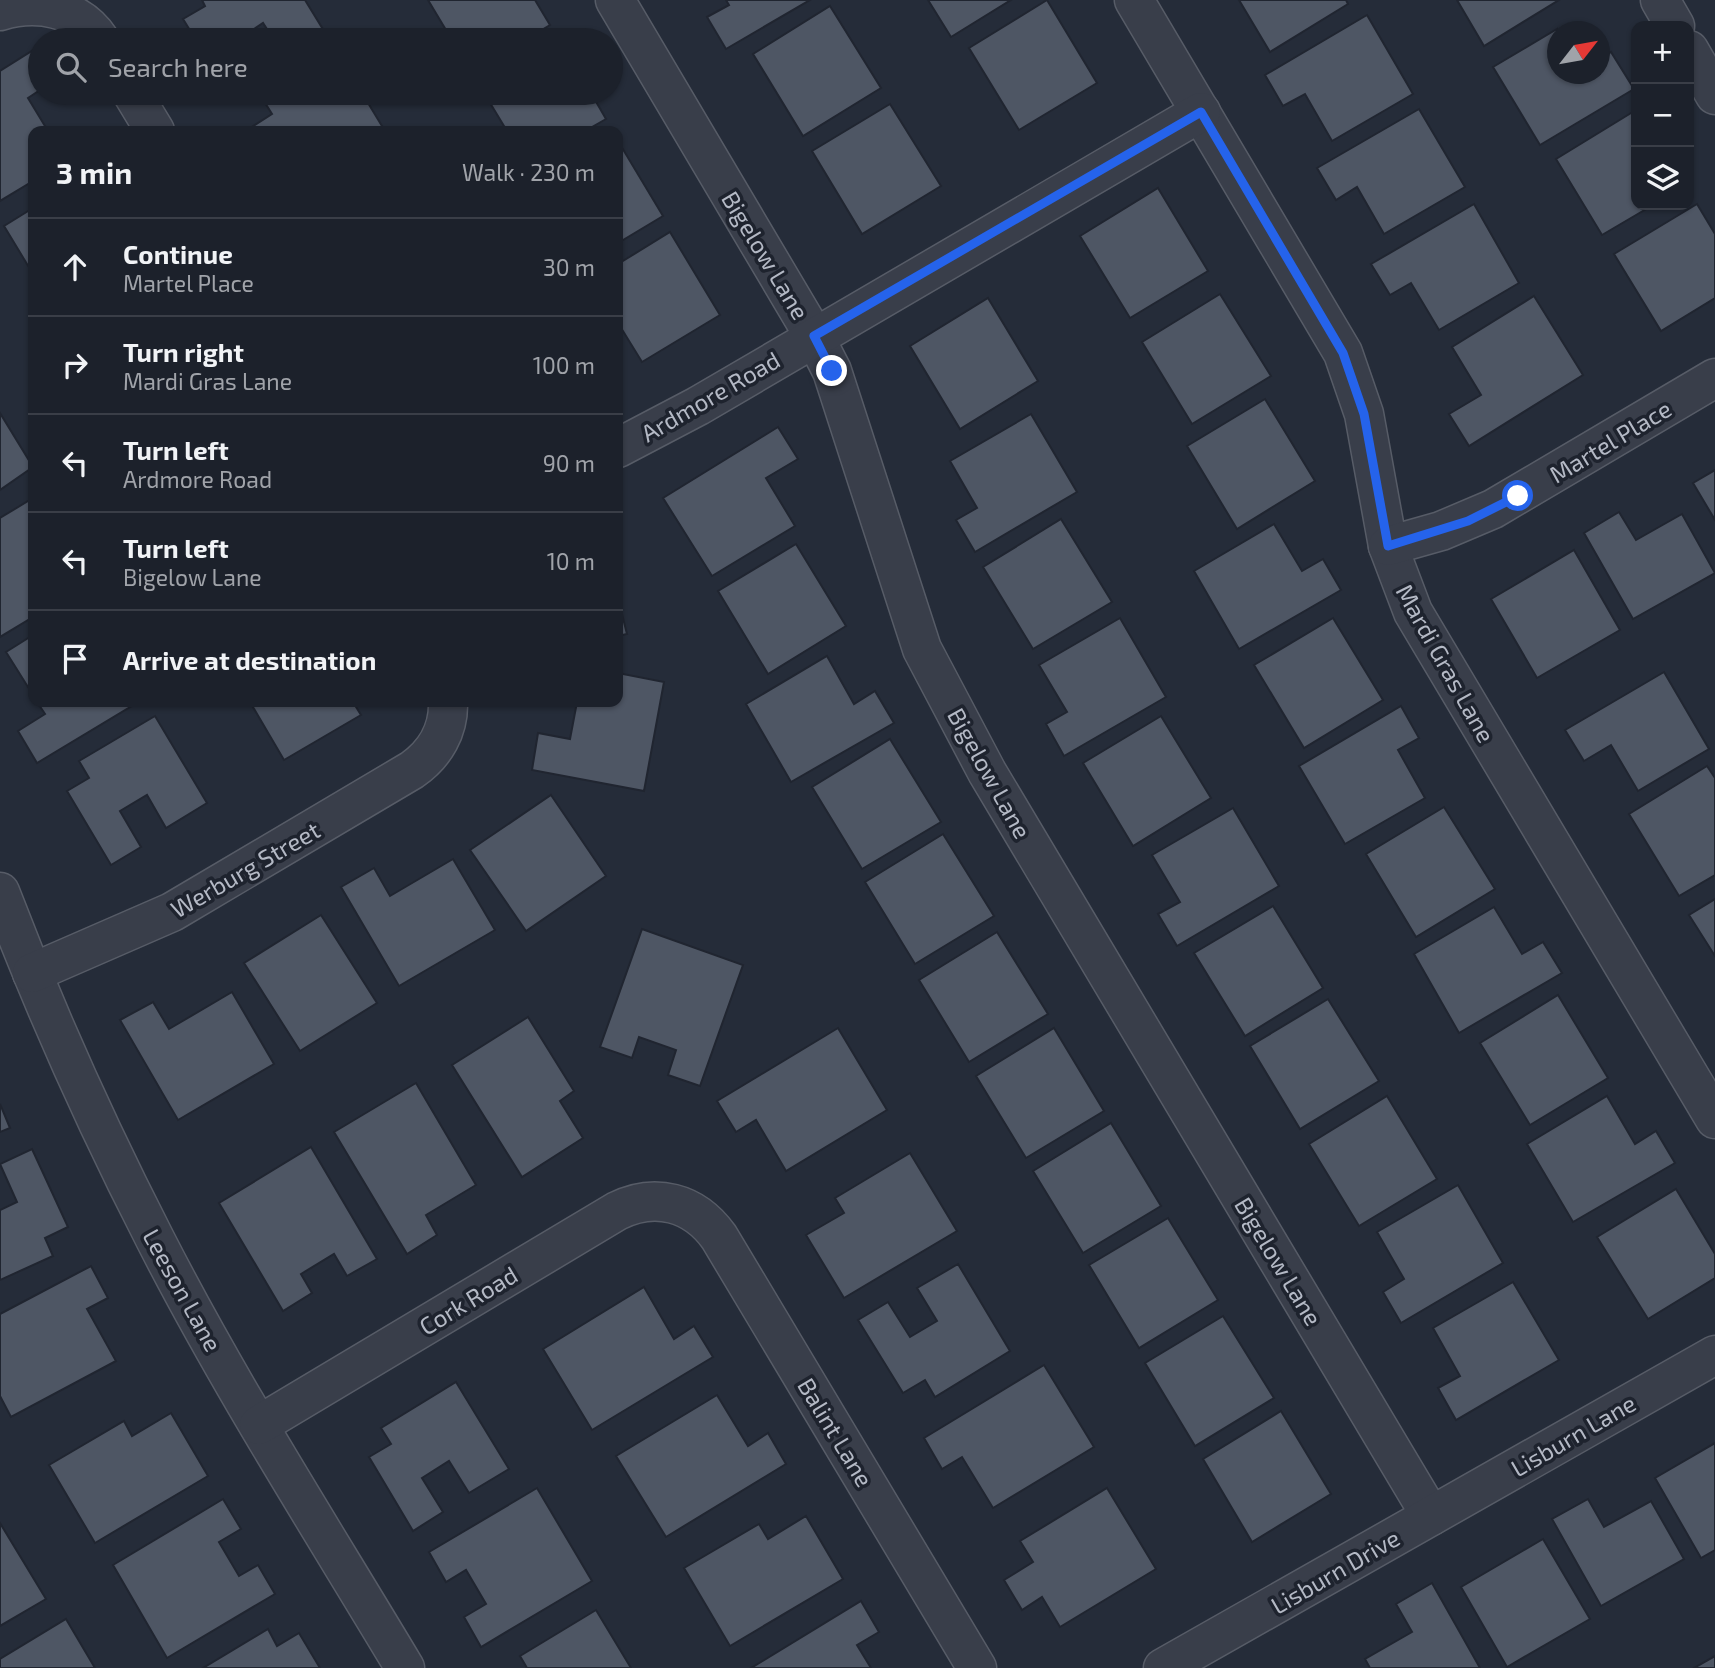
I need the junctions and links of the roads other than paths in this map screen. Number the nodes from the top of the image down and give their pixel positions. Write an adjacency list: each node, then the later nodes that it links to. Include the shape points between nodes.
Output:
1 (615, 0): 12 (street, Bigelow Lane)
2 (1134, 0): 10 (street, Mardi Gras Lane)
3 (1660, 0): 5 (street)
4 (0, 11): 6 (street, via 27,2 50,3 83,19)
5 (1672, 21)
6 (90, 28)
7 (1694, 59): 8 (street)
8 (1715, 95)
9 (139, 105): 11 (street)
10 (1201, 112): 12 (street, Ardmore Road); 15 (street, Mardi Gras Lane, via 1343,353 1367,425)
11 (152, 126)
12 (814, 336): 14 (street, Ardmore Road); 23 (street, Bigelow Lane, via 832,371 922,649 987,772)
13 (1715, 379): 15 (street, Martel Place, via 1493,509)
14 (623, 445)
15 (1388, 546): 19 (street, Mardi Gras Lane, via 1407,600 1427,638)
16 (448, 707): 18 (street, Werburg Street, via 441,738 412,770 139,929)
17 (0, 892): 18 (street, Leeson Lane)
18 (32, 973): 22 (street, Leeson Lane, via 150,1230)
19 (1715, 1119)
20 (685, 1206): 22 (street, Cork Road, via 650,1200 617,1211); 25 (street, Balint Lane, via 719,1237)
21 (1715, 1354): 23 (street, Lisburn Lane)
22 (259, 1425): 24 (street, Leeson Lane)
23 (1431, 1516): 26 (street, Lisburn Drive)
24 (405, 1668)
25 (977, 1668)
26 (1163, 1668)

